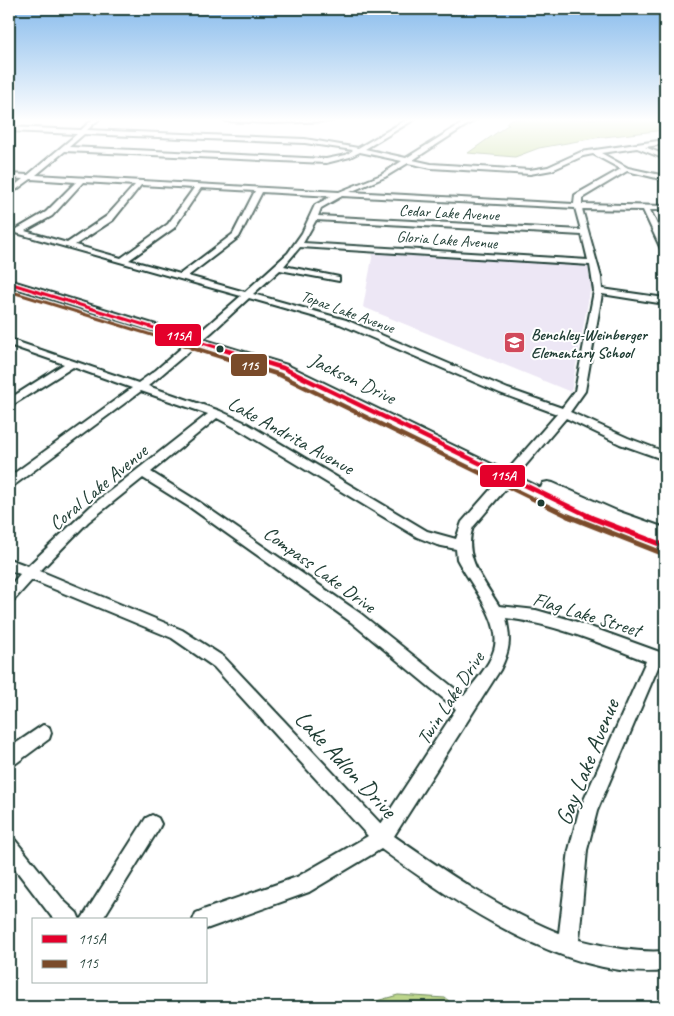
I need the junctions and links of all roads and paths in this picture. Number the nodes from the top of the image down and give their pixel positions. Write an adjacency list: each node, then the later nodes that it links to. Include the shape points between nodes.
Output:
1 (42, 166): 8 (street)
2 (400, 166): 15 (street)
3 (436, 166): 4 (street, via 530,172)
4 (553, 166)
5 (621, 166): 6 (street)
6 (626, 169): 9 (street); 16 (street, via 581,194)
7 (9, 176): 8 (street)
8 (29, 178): 10 (street); 14 (street)
9 (665, 178)
10 (81, 180): 11 (street); 20 (street, via 49,214)
11 (138, 184): 12 (street); 23 (street, via 110,218)
12 (198, 187): 13 (street); 25 (street, via 171,226)
13 (259, 190): 15 (street); 29 (street, via 236,235)
14 (9, 193)
15 (340, 194): 16 (street); 19 (street, via 318,207)
16 (578, 207): 17 (street); 21 (street)
17 (645, 207): 18 (street); 24 (street)
18 (665, 208)
19 (312, 218): 21 (street, Cedar Lake Avenue); 22 (street)
20 (13, 230): 23 (street, Topaz Lake Avenue)
21 (584, 233): 26 (street)
22 (299, 245): 26 (street, Gloria Lake Avenue); 27 (street)
23 (68, 246): 25 (street, Topaz Lake Avenue)
24 (665, 249)
25 (122, 261): 29 (street, Topaz Lake Avenue)
26 (593, 263): 32 (street)
27 (279, 267): 30 (street); 33 (street)
28 (9, 275): 35 (main road, Jackson Drive)
29 (182, 277): 33 (street, Topaz Lake Avenue)
30 (336, 279)
31 (9, 283): 35 (main road, Jackson Drive)
32 (598, 291): 34 (street); 41 (street, via 582,388)
33 (247, 295): 35 (street); 41 (street, Topaz Lake Avenue, via 353,326 504,391)
34 (665, 300)
35 (200, 338): 38 (street); 44 (main road, Jackson Drive, via 312,381)
36 (10, 343): 37 (street, Lake Andrita Avenue)
37 (72, 364): 38 (street, Lake Andrita Avenue); 39 (street)
38 (139, 387): 40 (street, Lake Andrita Avenue); 45 (street)
39 (9, 404)
40 (216, 413): 43 (street, Coral Lake Avenue); 47 (street, Lake Andrita Avenue, via 422,534)
41 (564, 413): 42 (street, Topaz Lake Avenue); 44 (street)
42 (665, 456)
43 (143, 473): 50 (street, Coral Lake Avenue, via 95,510); 54 (street, Compass Lake Drive, via 195,504 356,618)
44 (510, 474): 46 (main road, Jackson Drive); 47 (street, via 467,525); 48 (main road, Jackson Drive, via 608,526)
45 (9, 483)
46 (665, 534)
47 (462, 545): 52 (street, Twin Lake Drive, via 467,566)
48 (665, 546)
49 (9, 564): 50 (street, Lake Adlon Drive)
50 (30, 573): 51 (street, Coral Lake Avenue); 58 (street, Lake Adlon Drive, via 177,634 219,662)
51 (9, 596)
52 (496, 611): 53 (street, Flag Lake Street, via 536,616 571,626); 54 (street, Twin Lake Drive, via 502,633 499,657)
53 (660, 659): 63 (street, Gay Lake Avenue, via 588,811 578,850)
54 (466, 707): 58 (street, Twin Lake Drive)
55 (43, 733): 56 (street)
56 (9, 758)
57 (152, 824): 61 (street)
58 (382, 838): 62 (street, via 302,886); 63 (street, Lake Adlon Drive, via 443,882 497,915)
59 (9, 846): 60 (street)
60 (68, 918)
61 (92, 918)
62 (208, 918)
63 (568, 947): 64 (street, Lake Adlon Drive, via 611,958)
64 (665, 961)

